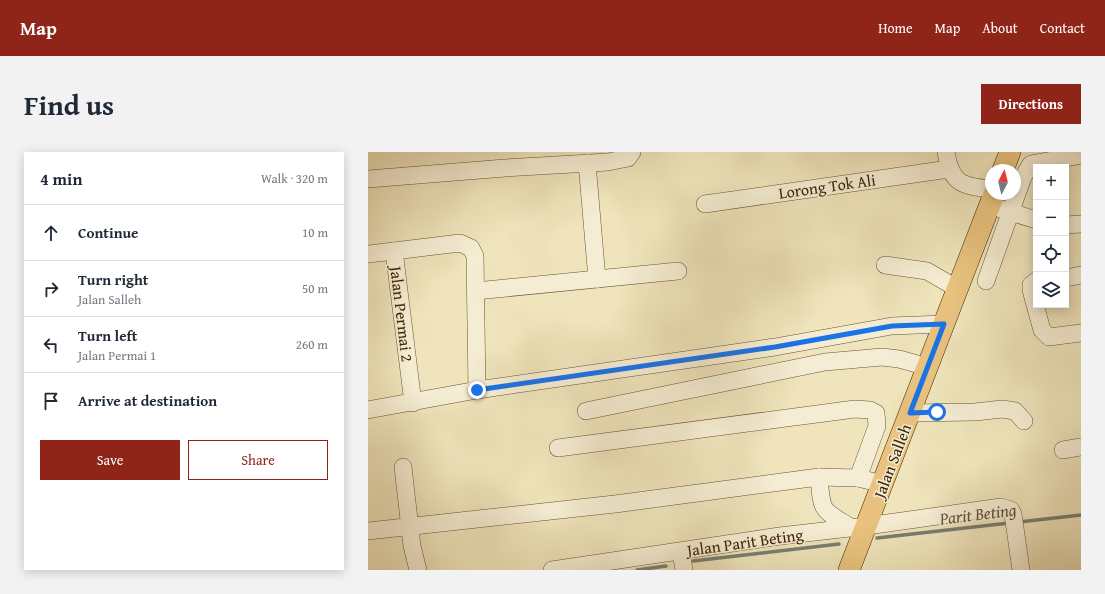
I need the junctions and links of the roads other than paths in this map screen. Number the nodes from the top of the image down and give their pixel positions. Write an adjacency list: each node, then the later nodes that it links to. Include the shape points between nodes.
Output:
1 (632, 152): 5 (street, via 628,158 620,160)
2 (946, 152): 7 (street)
3 (1010, 152): 6 (main road)
4 (1081, 155): 13 (street, via 1031,164 1023,177)
5 (587, 163): 8 (street); 23 (street)
6 (1005, 164)
7 (948, 169): 9 (street, via 968,187); 12 (street, Lorong Tok Ali)
8 (368, 180)
9 (985, 193)
10 (991, 200): 26 (main road, Jalan Salleh)
11 (997, 200): 13 (street)
12 (705, 204)
13 (1011, 212): 14 (street); 24 (street)
14 (1033, 219)
15 (1081, 224): 16 (street)
16 (1069, 226)
17 (394, 251): 18 (street, Jalan Permai 2); 27 (street, via 460,243 472,248 475,256); 34 (street, Jalan Permai 2)
18 (368, 254)
19 (885, 265): 26 (street, via 927,271)
20 (678, 271): 23 (street)
21 (1081, 275): 22 (street)
22 (1069, 277)
23 (597, 279): 27 (street)
24 (986, 281)
25 (1033, 283): 28 (street)
26 (958, 289): 30 (main road, Jalan Salleh)
27 (476, 292): 33 (street)
28 (1033, 297)
29 (1036, 308): 31 (street, via 1042,330 1049,337)
30 (944, 324): 32 (main road, Jalan Salleh); 33 (street, via 892,326 775,347)
31 (1081, 333)
32 (928, 367): 36 (street, via 882,357 839,361 802,366); 37 (main road, Jalan Salleh)
33 (477, 390): 34 (street)
34 (413, 403): 35 (street)
35 (368, 410)
36 (586, 411)
37 (910, 413): 38 (street, via 1002,409 1015,412); 45 (main road, Jalan Salleh)
38 (1024, 420)
39 (1081, 447): 41 (street)
40 (558, 448): 44 (street, via 870,410 876,413 877,426)
41 (1063, 450)
42 (403, 467): 46 (street)
43 (819, 477): 44 (street); 46 (street, via 615,504); 47 (street, via 821,503 825,512)
44 (858, 478): 45 (street)
45 (883, 484): 47 (main road, Jalan Salleh)
46 (410, 527): 48 (street); 50 (street)
47 (859, 527): 49 (street, Jalan Parit Beting, via 780,536); 53 (main road, Jalan Salleh); 54 (street, Jalan Parit Beting, via 1001,507 1011,510)
48 (368, 531)
49 (681, 552): 51 (street, Jalan Parit Beting); 52 (street)
50 (418, 570)
51 (552, 570)
52 (684, 570)
53 (849, 570)
54 (1021, 570)

